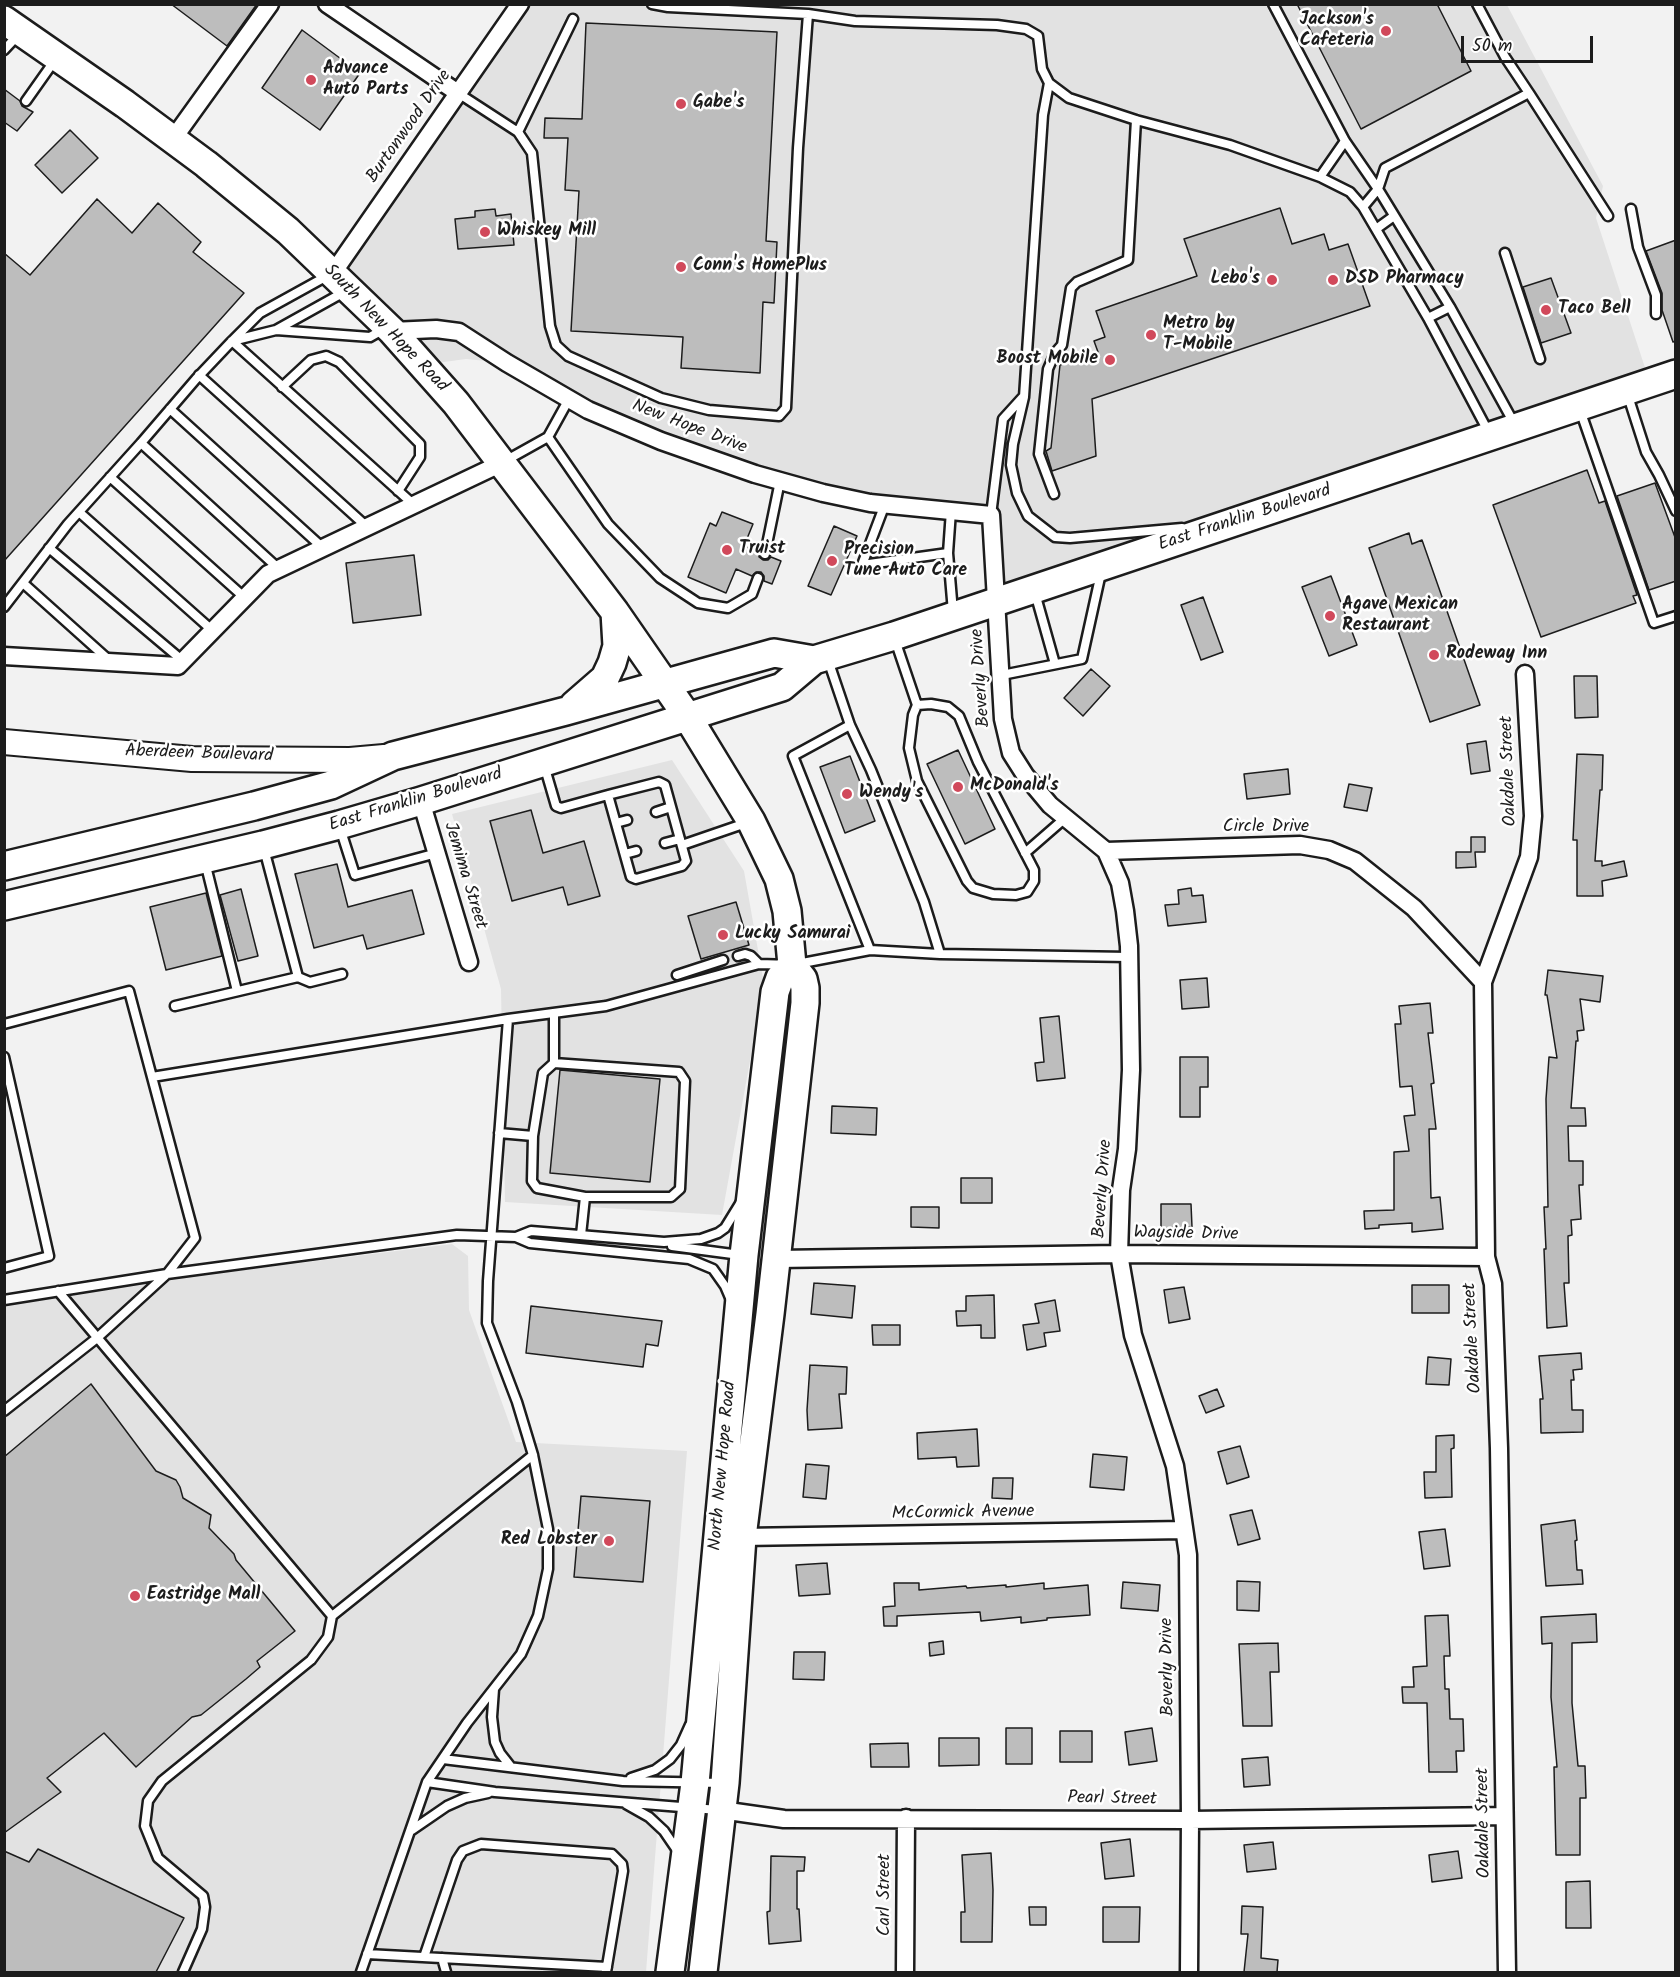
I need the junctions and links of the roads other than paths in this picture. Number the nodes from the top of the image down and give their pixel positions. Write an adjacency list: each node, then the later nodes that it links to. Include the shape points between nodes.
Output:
1 (270, 4): 17 (street)
2 (327, 4): 12 (street)
3 (520, 4): 12 (street, Burtonwood Drive)
4 (652, 4): 7 (lane)
5 (1273, 4): 18 (lane)
6 (1477, 4): 13 (lane)
7 (807, 14): 11 (lane, via 855,21 1026,29 1038,36 1042,69); 16 (lane, via 786,408 779,416 709,410 661,398 568,356 556,345 550,326 532,153)
8 (573, 19): 16 (lane)
9 (10, 34): 10 (main road, South New Hope Road)
10 (57, 57): 14 (lane); 17 (main road, South New Hope Road)
11 (1049, 83): 15 (lane, via 1069,98); 39 (lane, via 1043,115)
12 (458, 93): 16 (lane); 27 (street, Burtonwood Drive)
13 (1529, 93): 20 (lane, via 1385,168); 24 (lane)
14 (26, 101)
15 (1136, 120): 19 (lane, via 1230,145); 51 (lane, via 1128,260 1071,288 1062,345 1048,369 1039,454)
16 (518, 132)
17 (173, 140): 27 (main road, South New Hope Road, via 288,231)
18 (1345, 141): 19 (lane); 20 (lane)
19 (1320, 177): 21 (lane, via 1350,192)
20 (1378, 189): 21 (lane); 23 (lane)
21 (1363, 207): 25 (lane)
22 (1631, 209): 29 (lane, via 1638,247 1656,295)
23 (1394, 216): 25 (lane); 28 (lane)
24 (1608, 216)
25 (1376, 229): 30 (lane)
26 (1505, 253): 34 (lane)
27 (341, 281): 31 (main road, South New Hope Road); 32 (lane); 33 (lane, via 260,313)
28 (1450, 307): 30 (lane); 43 (lane)
29 (1656, 315)
30 (1428, 318): 44 (lane)
31 (390, 329): 32 (lane, via 370,338); 40 (street, New Hope Drive, via 459,332); 47 (main road, South New Hope Road, via 456,403)
32 (276, 330): 33 (lane)
33 (232, 341): 36 (lane); 37 (lane)
34 (1540, 359)
35 (1676, 374): 38 (main road, East Franklin Boulevard)
36 (199, 375): 42 (lane); 59 (lane)
37 (282, 387): 50 (lane); 50 (lane, via 311,360 326,356 339,362 420,444 420,457)
38 (1627, 391): 41 (main road, East Franklin Boulevard); 55 (lane, via 1646,452)
39 (1023, 397): 57 (lane, via 1003,419); 58 (lane, via 1011,465 1017,493 1028,516 1055,537)
40 (569, 399): 45 (lane); 49 (street, New Hope Drive, via 661,441)
41 (1579, 407): 43 (main road, East Franklin Boulevard); 74 (lane, via 1654,623)
42 (170, 409): 46 (lane); 61 (lane)
43 (1516, 428): 44 (main road, East Franklin Boulevard)
44 (1491, 436): 58 (main road, East Franklin Boulevard)
45 (548, 437): 47 (lane); 66 (lane, via 608,524 660,578 698,603 728,608 752,594)
46 (141, 443): 48 (lane); 65 (lane)
47 (502, 463): 52 (street); 72 (main road, South New Hope Road)
48 (110, 477): 56 (lane); 69 (lane)
49 (780, 481): 53 (street, New Hope Drive); 63 (lane)
50 (398, 491): 52 (lane)
51 (1054, 495)
52 (413, 504): 59 (street)
53 (885, 504): 54 (street, New Hope Drive); 62 (lane, via 862,565)
54 (951, 511): 57 (street, New Hope Drive); 62 (lane)
55 (1676, 511)
56 (79, 512): 60 (lane); 75 (lane)
57 (991, 515): 70 (street, Beverly Drive)
58 (1231, 523): 64 (main road, East Franklin Boulevard)
59 (366, 526): 61 (street)
60 (49, 548): 67 (lane); 80 (lane)
61 (323, 548): 65 (street)
62 (948, 553): 73 (lane)
63 (765, 554)
64 (1102, 566): 68 (main road, East Franklin Boulevard); 81 (lane, via 1082,659)
65 (279, 569): 69 (street, via 268,574)
66 (758, 579)
67 (22, 583): 71 (lane); 79 (lane)
68 (1034, 589): 70 (main road, East Franklin Boulevard); 81 (lane)
69 (245, 598): 75 (street)
70 (996, 602): 73 (main road, East Franklin Boulevard); 83 (street, Beverly Drive)
71 (4, 607)
72 (615, 612): 84 (main road, South New Hope Road); 86 (main road, via 617,646 605,678)
73 (954, 616): 76 (main road, East Franklin Boulevard)
74 (1676, 616)
75 (213, 632): 80 (street)
76 (894, 636): 78 (main road, East Franklin Boulevard); 85 (lane)
77 (4, 656): 79 (street)
78 (821, 658): 84 (main road, East Franklin Boulevard, via 774,653); 87 (main road, East Franklin Boulevard, via 782,687); 88 (lane)
79 (110, 661): 80 (street, via 178,666)
80 (183, 661)
81 (1055, 664): 83 (lane)
82 (1525, 674): 123 (street, Oakdale Street, via 1533,816 1529,857)
83 (1002, 675): 96 (street, Beverly Drive, via 1004,719 1011,753)
84 (665, 683): 86 (main road, East Franklin Boulevard); 87 (main road, South New Hope Road)
85 (917, 705): 107 (lane, via 948,707 959,716 978,762); 107 (lane, via 909,748 917,781 967,881 973,888 993,894 1016,895 1027,891 1034,880 1034,870)
86 (566, 711): 90 (main road, East Franklin Boulevard)
87 (687, 716): 91 (main road, East Franklin Boulevard); 98 (main road, North New Hope Road)
88 (850, 725): 112 (lane, via 793,756); 113 (lane, via 924,902)
89 (4, 742): 90 (main road, Aberdeen Boulevard, via 192,759 350,760)
90 (393, 756): 110 (main road, East Franklin Boulevard, via 331,785)
91 (543, 762): 92 (lane, via 556,806); 93 (main road, East Franklin Boulevard)
92 (608, 795): 94 (lane, via 659,782 665,785); 99 (lane)
93 (421, 801): 100 (main road, East Franklin Boulevard); 106 (street, Jemima Street)
94 (671, 807): 95 (lane); 101 (lane)
95 (656, 812)
96 (1064, 819): 105 (street, Beverly Drive); 107 (lane)
97 (627, 820): 99 (lane)
98 (751, 821): 101 (lane); 119 (main road, North New Hope Road, via 778,879 787,911)
99 (616, 823): 108 (lane)
100 (339, 825): 103 (main road, East Franklin Boulevard); 106 (lane, via 355,875)
101 (681, 842): 102 (lane); 108 (lane, via 686,861 682,867 636,879 631,877)
102 (665, 843)
103 (263, 845): 109 (main road, East Franklin Boulevard); 122 (lane)
104 (636, 851): 108 (lane)
105 (1106, 851): 115 (street, Beverly Drive, via 1120,883); 123 (street, Circle Drive, via 1300,845 1329,850 1355,861 1414,908)
106 (437, 853): 117 (street, Jemima Street)
107 (1026, 853)
108 (625, 854)
109 (204, 858): 111 (main road, East Franklin Boulevard); 124 (lane)
110 (4, 866)
111 (4, 906)
112 (870, 950): 113 (lane); 119 (lane)
113 (940, 954): 115 (lane)
114 (738, 956): 118 (lane, via 751,956)
115 (1129, 957): 140 (street, Beverly Drive, via 1131,1071 1127,1149 1120,1190)
116 (723, 960): 121 (lane)
117 (469, 962)
118 (759, 964): 119 (lane); 126 (lane, via 606,1006)
119 (792, 965): 134 (main road, North New Hope Road, via 777,985); 143 (main road, North New Hope Road, via 806,988)
120 (342, 974): 122 (lane, via 310,982)
121 (677, 975)
122 (298, 977): 124 (lane)
123 (1483, 982): 142 (street, Oakdale Street)
124 (237, 992): 125 (lane)
125 (175, 1006)
126 (554, 1012): 127 (lane); 130 (lane)
127 (508, 1018): 131 (lane); 132 (lane)
128 (4, 1024): 131 (lane, via 129,991)
129 (4, 1057): 144 (lane, via 49,1256)
130 (554, 1063): 133 (lane, via 543,1073); 135 (lane, via 679,1072 685,1081 680,1189 671,1197)
131 (152, 1077): 145 (lane, via 195,1238)
132 (499, 1133): 133 (lane); 137 (lane)
133 (533, 1136): 135 (lane, via 532,1181 537,1188)
134 (751, 1196): 139 (lane, via 738,1204 730,1222 718,1233 701,1239); 141 (main road, North New Hope Road)
135 (585, 1197): 136 (lane)
136 (581, 1235): 138 (lane, via 531,1231); 139 (lane)
137 (491, 1237): 138 (lane); 145 (lane, via 457,1235); 152 (lane, via 487,1323)
138 (516, 1237): 149 (lane, via 530,1243 673,1257 703,1264 718,1276)
139 (664, 1242): 141 (lane)
140 (1119, 1254): 142 (street, Wayside Drive); 143 (street, Wayside Drive); 153 (street, Beverly Drive, via 1133,1335 1175,1466)
141 (744, 1255): 148 (main road, via 755,1271 759,1299); 149 (main road, North New Hope Road)
142 (1486, 1257): 167 (street, Oakdale Street, via 1492,1284 1499,1448)
143 (777, 1259): 148 (main road, North New Hope Road)
144 (4, 1268)
145 (167, 1274): 146 (lane); 150 (lane)
146 (58, 1291): 147 (lane); 150 (lane)
147 (5, 1297)
148 (770, 1314): 154 (main road, North New Hope Road)
149 (739, 1317): 157 (main road, North New Hope Road)
150 (97, 1338): 151 (lane); 155 (lane)
151 (4, 1411)
152 (533, 1455): 155 (lane); 156 (lane, via 548,1529 548,1569 538,1616 521,1654)
153 (1184, 1530): 154 (street, McCormick Avenue); 169 (street, Beverly Drive, via 1188,1555)
154 (742, 1537): 162 (main road, North New Hope Road)
155 (332, 1616): 176 (lane, via 328,1637 311,1660 162,1781 148,1801 145,1826 158,1858 203,1896 202,1929)
156 (494, 1689): 158 (lane); 159 (lane, via 495,1742)
157 (702, 1697): 160 (lane, via 681,1745 670,1759 655,1770); 164 (main road, North New Hope Road)
158 (443, 1759): 159 (lane); 161 (lane)
159 (511, 1767): 160 (lane)
160 (623, 1781): 164 (lane)
161 (427, 1782): 163 (lane); 170 (lane)
162 (725, 1784): 164 (lane); 166 (main road, North New Hope Road)
163 (495, 1792): 165 (lane); 170 (lane, via 447,1806)
164 (693, 1795): 165 (lane); 166 (lane); 171 (main road, North New Hope Road)
165 (620, 1801): 171 (lane, via 657,1824)
166 (721, 1810): 168 (street, Pearl Street, via 784,1819); 180 (main road, North New Hope Road)
167 (1503, 1816): 169 (street, Pearl Street); 183 (street, Oakdale Street)
168 (906, 1818): 169 (street, Pearl Street); 181 (street, Carl Street)
169 (1190, 1820): 182 (street, Beverly Drive)
170 (411, 1830): 172 (lane)
171 (684, 1863): 179 (main road, North New Hope Road)
172 (367, 1954): 173 (lane); 177 (lane)
173 (424, 1957): 174 (lane); 175 (lane, via 457,1860 463,1851 480,1844 612,1854 618,1859 622,1871)
174 (442, 1958): 175 (lane); 178 (lane)
175 (607, 1970)
176 (183, 1972)
177 (361, 1972)
178 (446, 1972)
179 (670, 1972)
180 (704, 1972)
181 (905, 1972)
182 (1189, 1972)
183 (1507, 1972)

